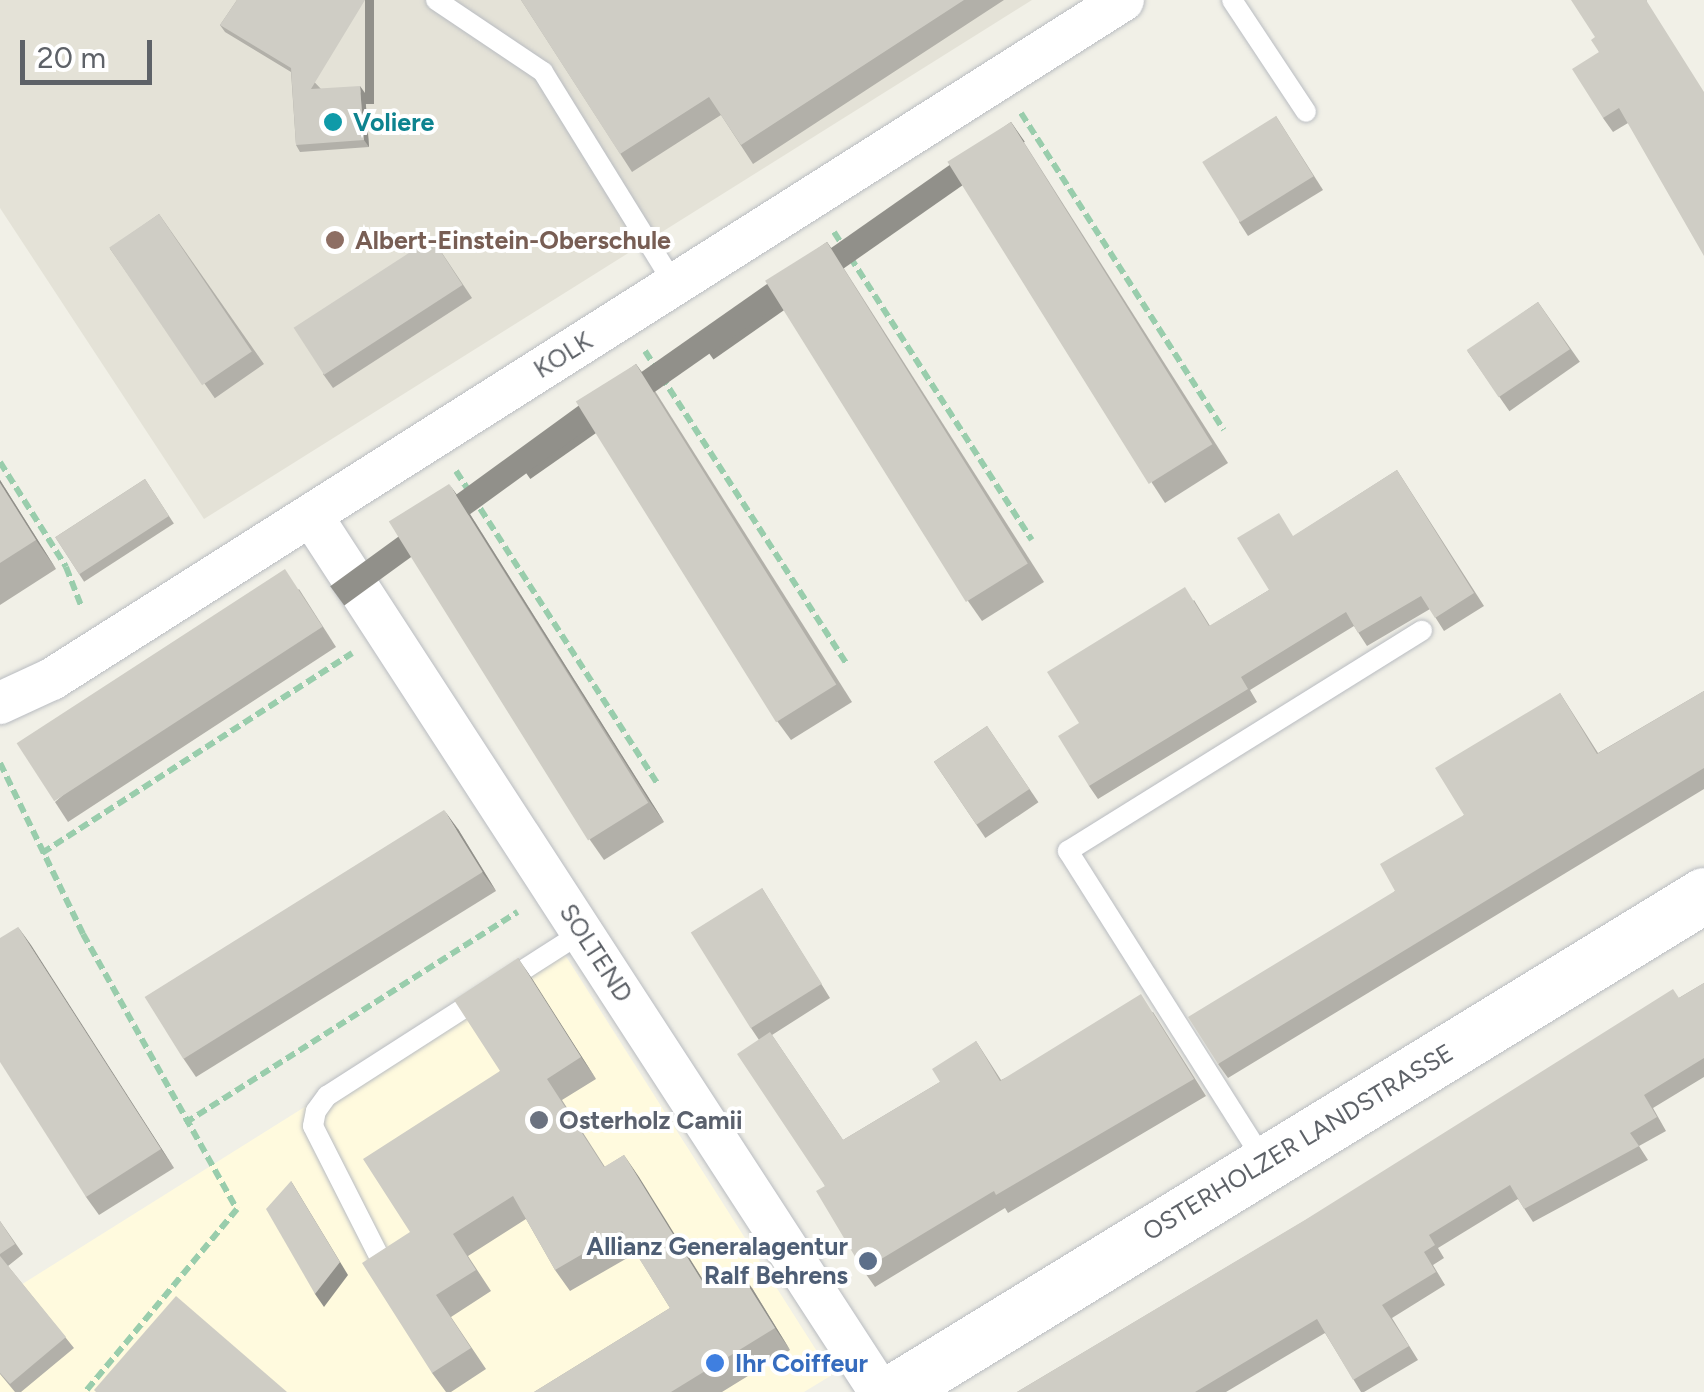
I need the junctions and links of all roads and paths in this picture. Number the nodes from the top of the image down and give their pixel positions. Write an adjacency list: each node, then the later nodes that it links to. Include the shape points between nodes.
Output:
1 (436, 0): 7 (lane, via 544,72)
2 (1122, 0): 4 (street, KOLK)
3 (1232, 0): 5 (lane)
4 (999, 78): 6 (street, KOLK); 9 (path)
5 (1306, 112)
6 (812, 197): 7 (street, KOLK); 13 (path)
7 (674, 284): 8 (street, KOLK)
8 (623, 316): 10 (street, KOLK); 17 (path)
9 (1224, 430)
10 (434, 436): 12 (street, KOLK); 20 (path)
11 (0, 462): 16 (path, via 66,567)
12 (310, 514): 15 (street, SOLTEND); 16 (street, KOLK)
13 (1032, 540)
14 (1422, 630): 26 (lane, via 1068,850)
15 (386, 631): 21 (path); 22 (street, SOLTEND)
16 (98, 650): 18 (street, KOLK)
17 (846, 663)
18 (0, 703)
19 (0, 764): 21 (path)
20 (657, 783)
21 (42, 853): 25 (path)
22 (554, 890): 24 (street, SOLTEND); 25 (path)
23 (1704, 894): 26 (main road, OSTERHOLZER LANDSTRASSE)
24 (582, 932): 27 (lane, via 328,1096 316,1111 313,1126); 29 (street, SOLTEND)
25 (186, 1123): 28 (path, via 237,1208)
26 (1264, 1162): 30 (main road, OSTERHOLZER LANDSTRASSE)
27 (384, 1266)
28 (85, 1392)
29 (880, 1392)
30 (893, 1392)

